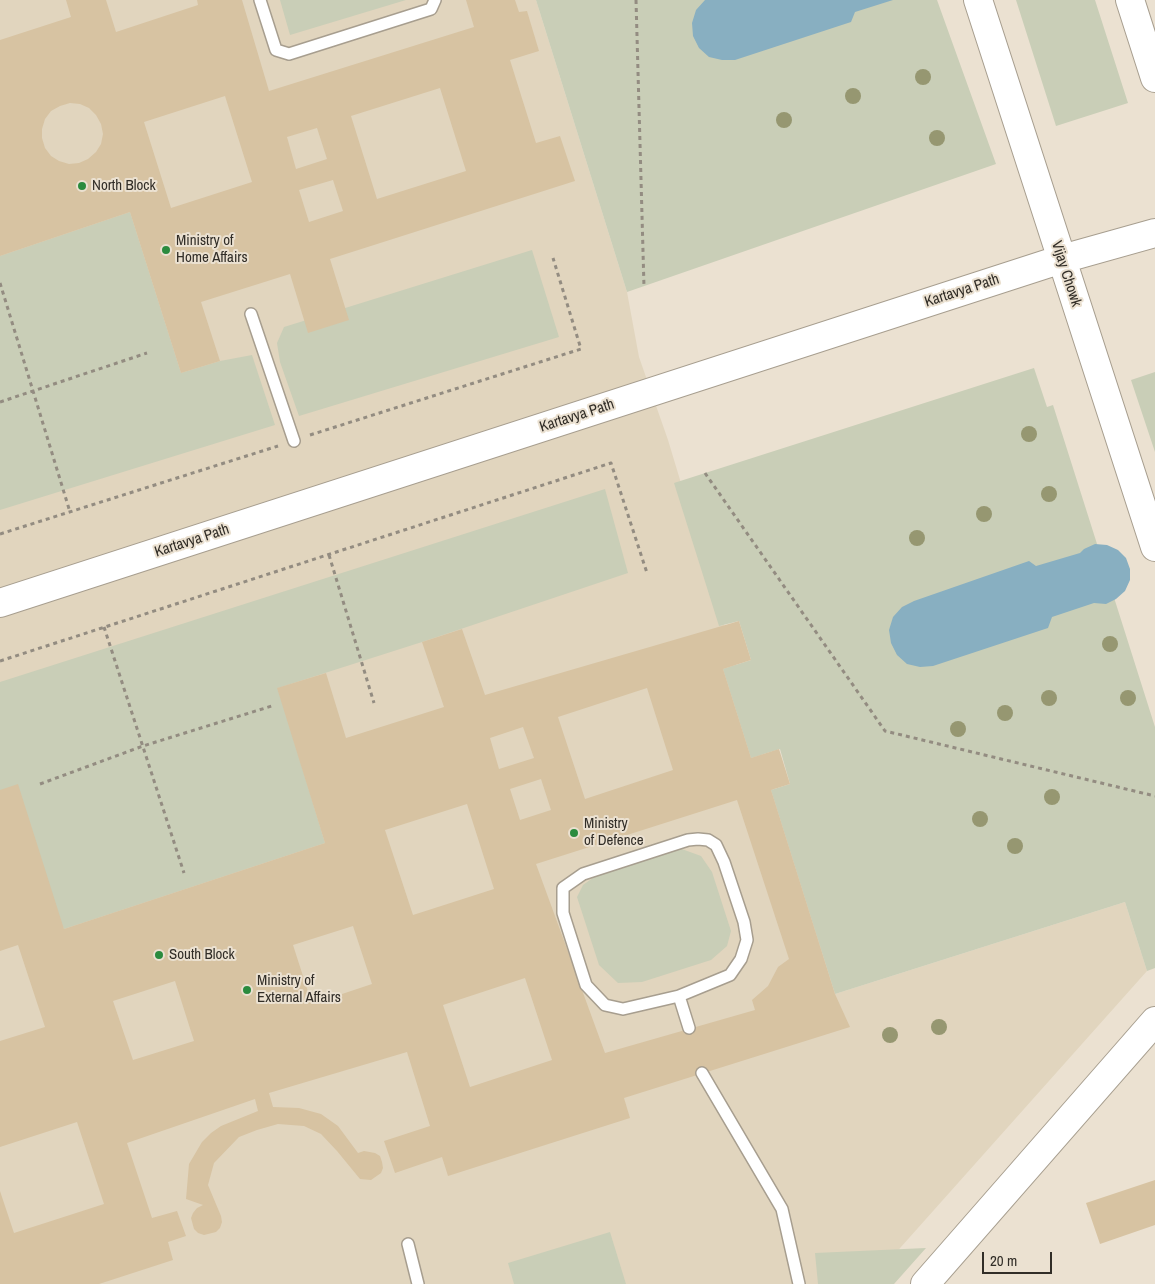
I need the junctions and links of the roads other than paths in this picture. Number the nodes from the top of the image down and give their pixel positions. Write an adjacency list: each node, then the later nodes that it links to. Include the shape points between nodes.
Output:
1 (260, 0): 2 (lane, via 276,50 289,54 431,9)
2 (435, 0)
3 (978, 0): 7 (main road, Vijay Chowk)
4 (1130, 0): 5 (main road)
5 (1155, 78)
6 (1155, 232): 7 (main road, Kartavya Path)
7 (1062, 259): 10 (main road, Vijay Chowk); 11 (main road, Kartavya Path)
8 (251, 314): 9 (lane)
9 (294, 441)
10 (1155, 547)
11 (0, 603)
12 (679, 996): 12 (lane, via 730,975 741,959 747,940 724,862 716,845 708,840 688,840 583,874 563,888 562,913 586,985 605,1004 623,1009); 14 (lane)
13 (1155, 1021): 19 (main road)
14 (689, 1028)
15 (702, 1073): 18 (lane, via 782,1209)
16 (408, 1244): 17 (lane)
17 (418, 1284)
18 (800, 1284)
19 (925, 1284)

